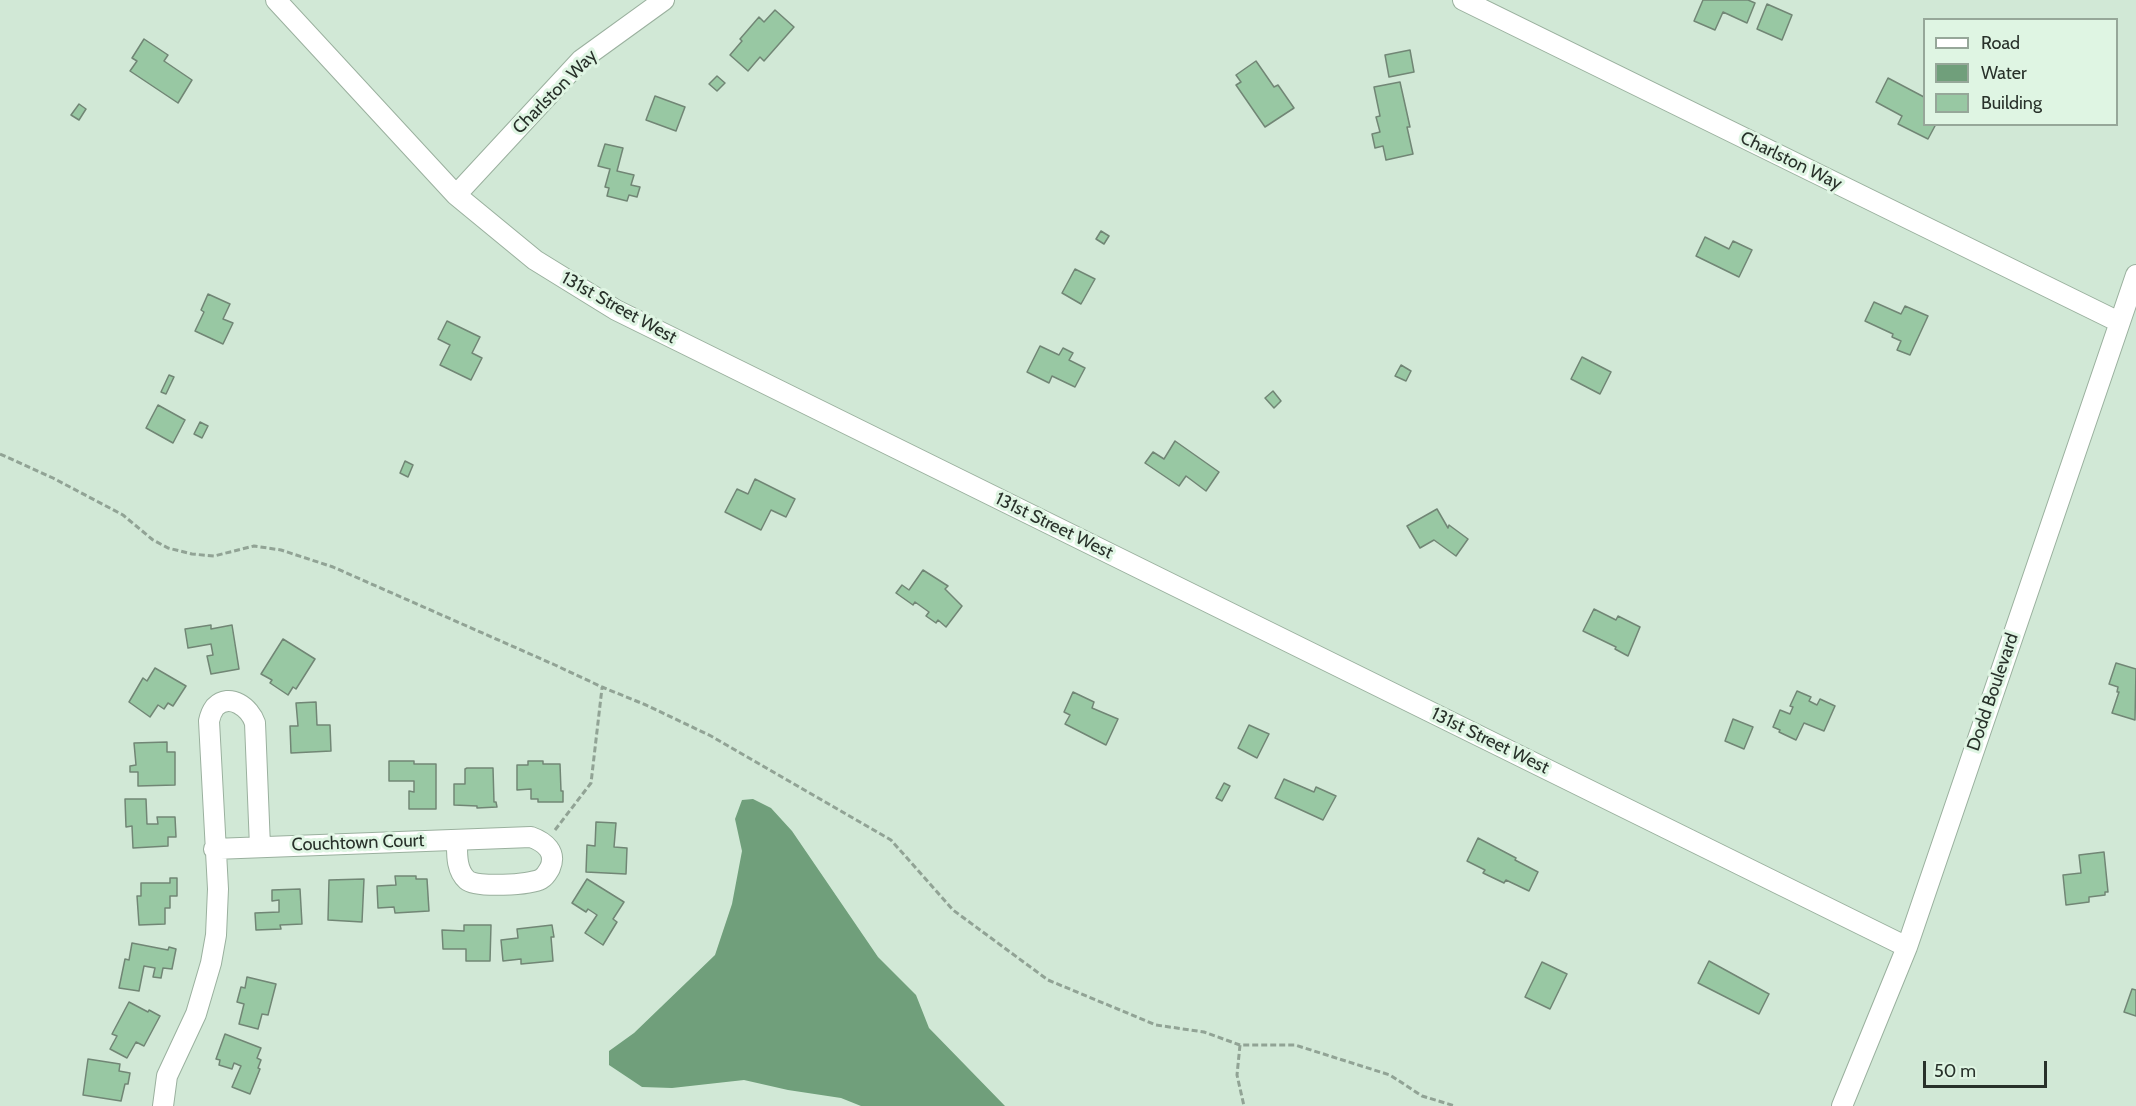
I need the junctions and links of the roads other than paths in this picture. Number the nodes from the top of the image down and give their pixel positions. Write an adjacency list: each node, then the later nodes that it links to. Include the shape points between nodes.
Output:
1 (276, 0): 4 (street, 131st Street West)
2 (664, 0): 4 (street, Charlston Way, via 581,60)
3 (1463, 0): 6 (street, Charlston Way)
4 (456, 195): 10 (street, 131st Street West, via 535,260 616,310)
5 (2136, 275): 6 (street, Dodd Boulevard)
6 (2119, 322): 10 (street, Dodd Boulevard)
7 (457, 840): 7 (street, Couchtown Court, via 531,837 545,844 553,861 545,877 529,883 471,882 460,870); 8 (street, Couchtown Court)
8 (260, 847): 9 (street, Couchtown Court); 9 (street, via 255,723 248,709 231,701 214,708 209,721)
9 (214, 849): 11 (street, via 218,889 211,963 196,1014 167,1076)
10 (1907, 947): 12 (street, Dodd Boulevard)
11 (162, 1106)
12 (1842, 1106)

